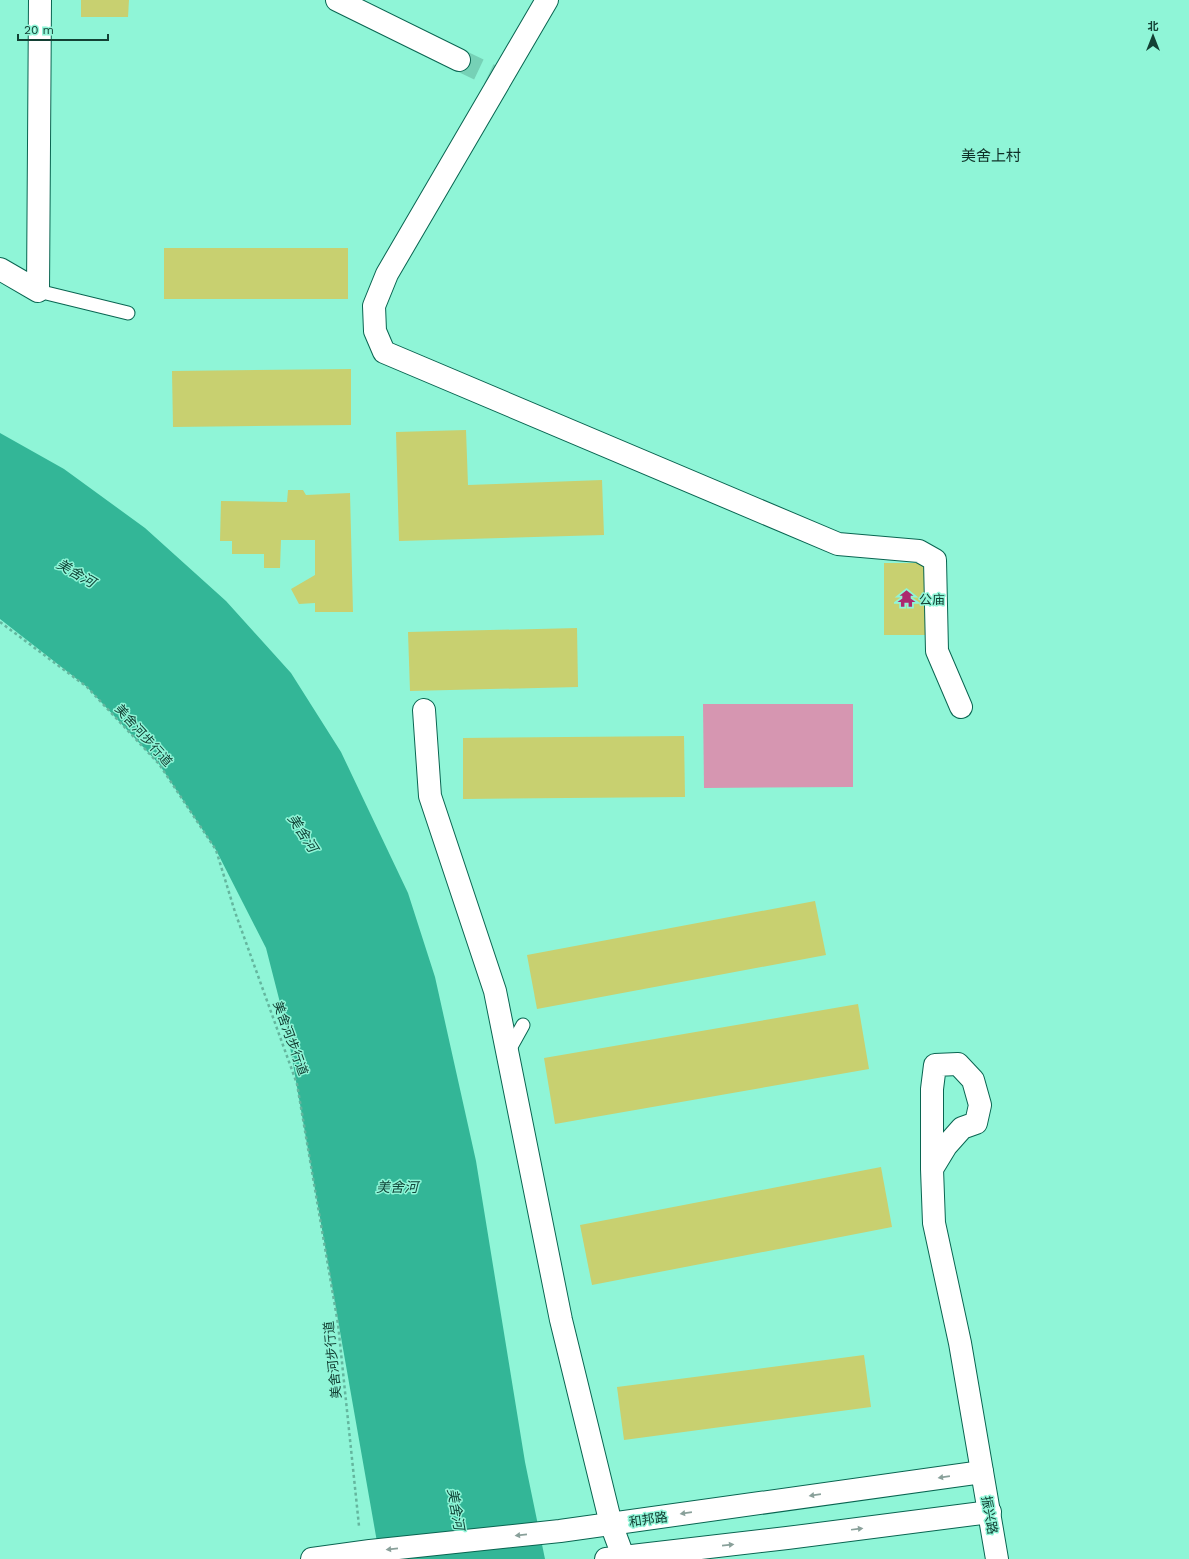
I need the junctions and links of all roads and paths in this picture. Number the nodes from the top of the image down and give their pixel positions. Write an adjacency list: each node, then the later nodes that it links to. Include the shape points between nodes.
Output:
1 (40, 0): 6 (street)
2 (337, 0): 4 (street)
3 (547, 0): 9 (street, via 387,274 374,306 375,331 384,352 838,544 919,551 935,560 937,651)
4 (459, 60)
5 (0, 269): 6 (street)
6 (38, 290): 7 (lane)
7 (128, 313)
8 (0, 622): 17 (path, 美舍河步行道, via 87,687 159,764 216,850 235,912 297,1084 338,1324)
9 (961, 707)
10 (424, 710): 12 (street, via 430,796 495,991)
11 (524, 1024): 12 (lane)
12 (508, 1052): 16 (street, via 562,1320)
13 (932, 1169): 14 (street, 振兴路, via 934,1223 960,1343)
14 (982, 1472): 15 (street, 振兴路); 16 (street, 和邦路, one-way to 16)
15 (990, 1512): 18 (street, one-way to 15); 20 (street, 振兴路)
16 (611, 1524): 17 (street, 和邦路, one-way to 17); 18 (street)
17 (366, 1552): 19 (street, 和邦路)
18 (614, 1558)
19 (312, 1559)
20 (997, 1559)

